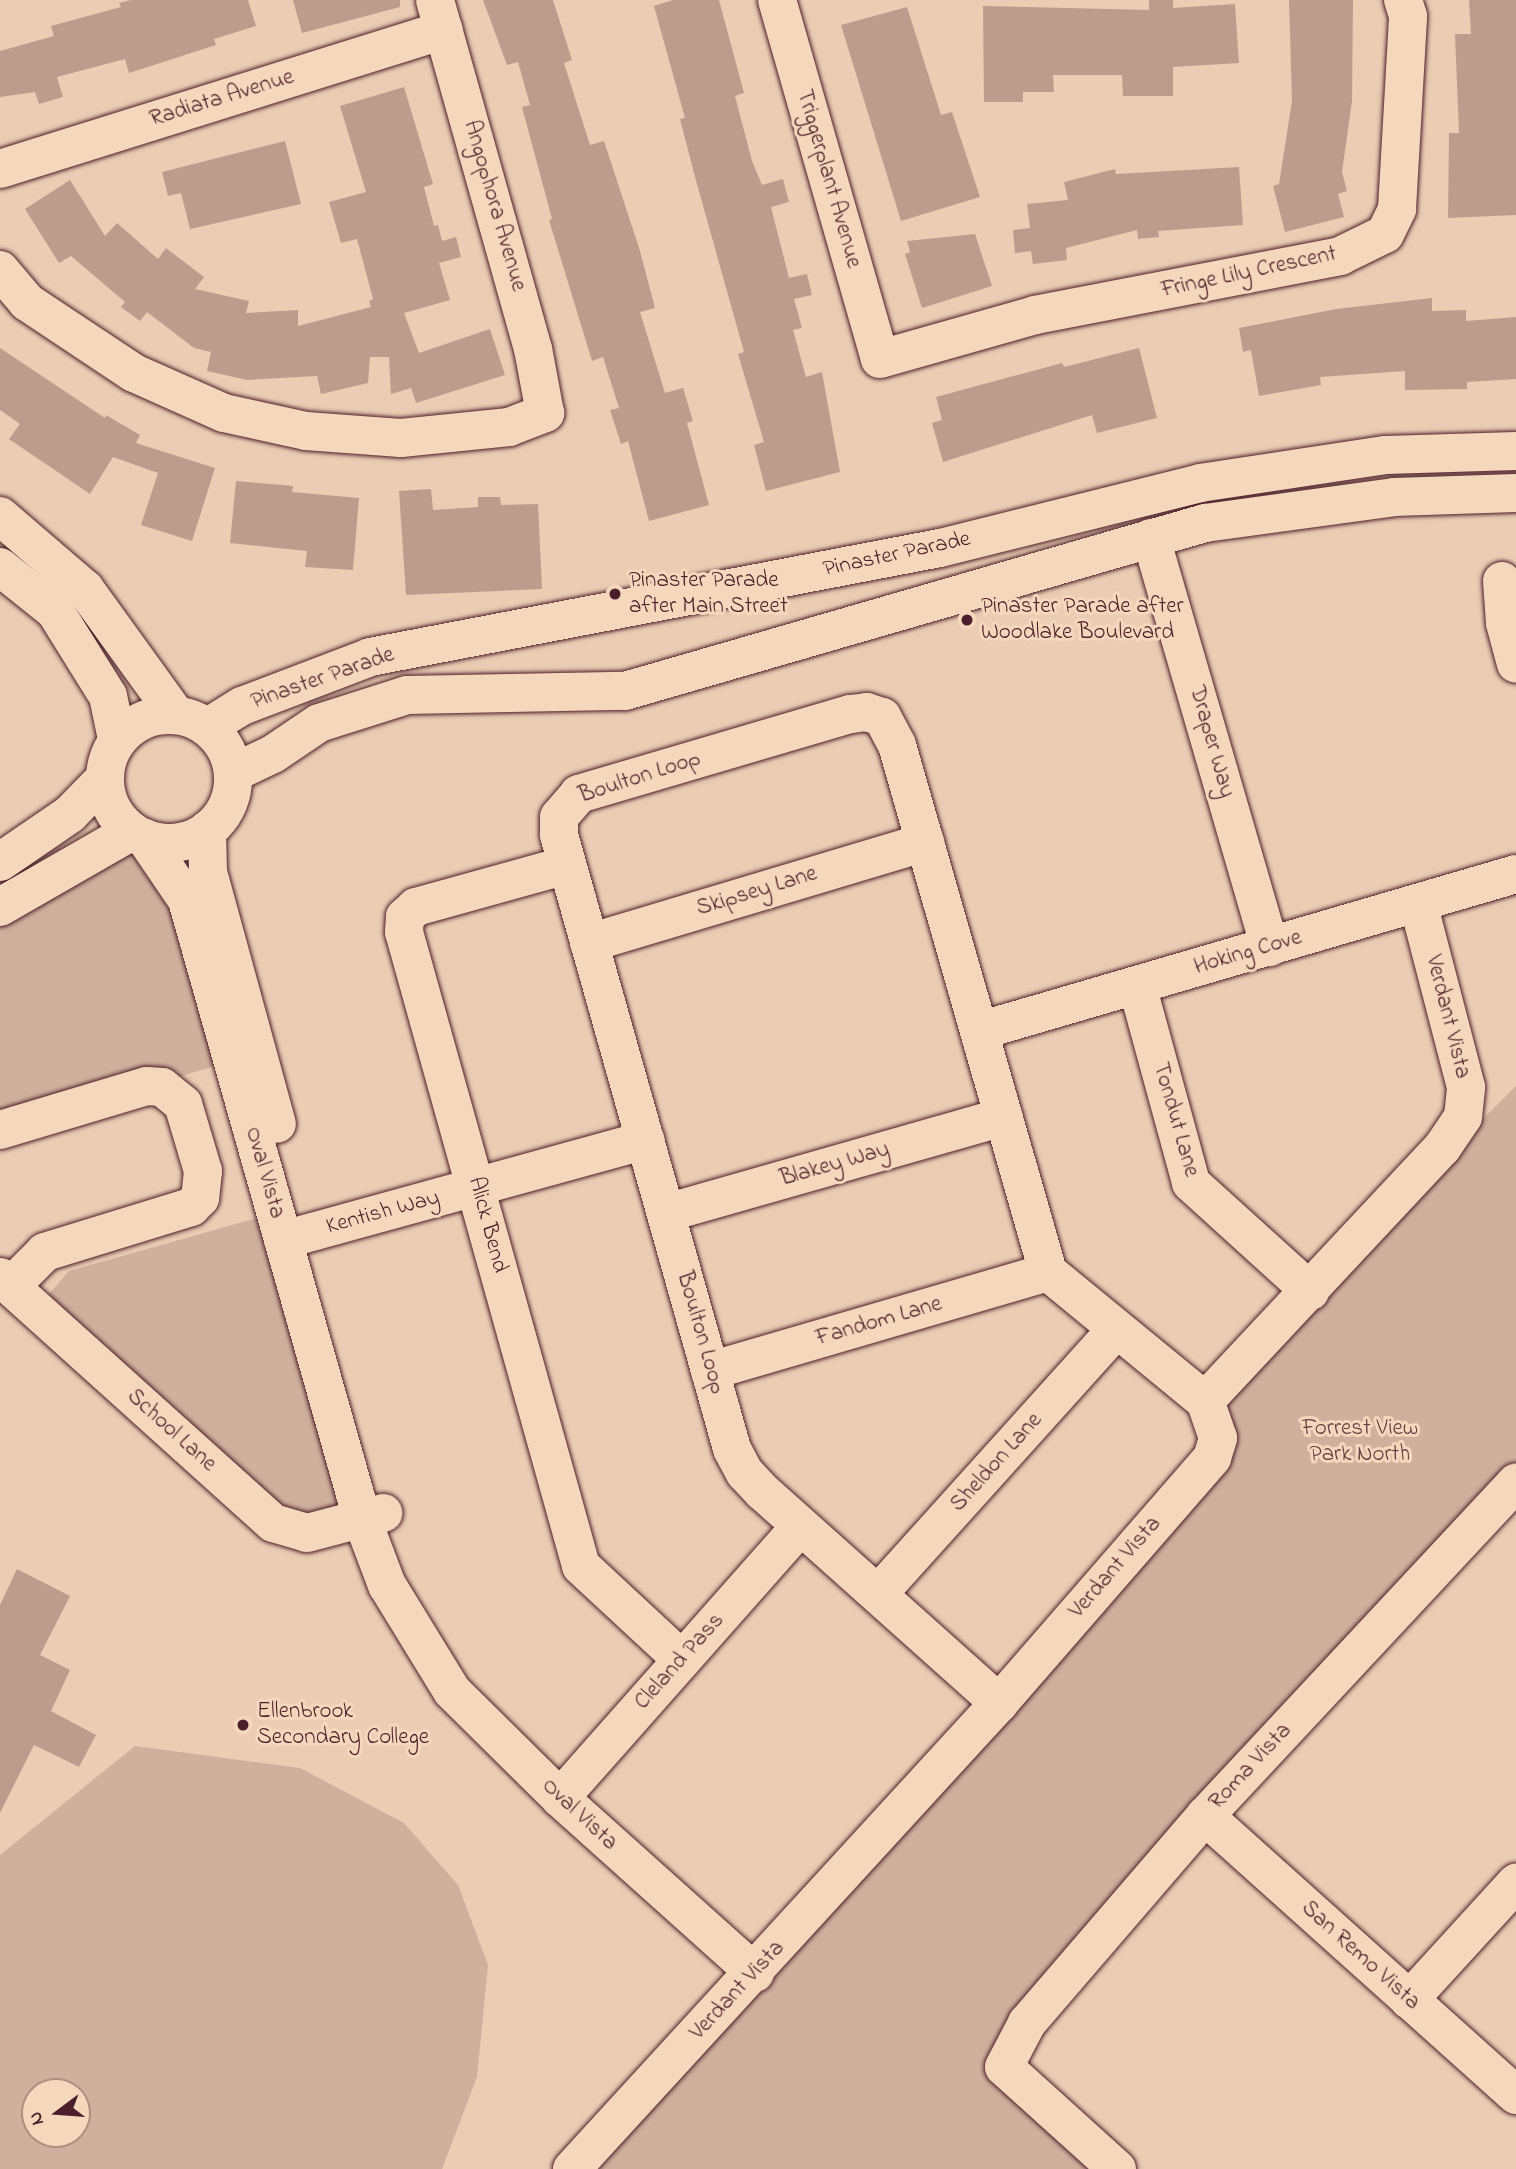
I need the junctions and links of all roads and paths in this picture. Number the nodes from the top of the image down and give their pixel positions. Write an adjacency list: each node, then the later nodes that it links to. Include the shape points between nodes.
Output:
1 (777, 0): 6 (street, Triggerplant Avenue)
2 (1403, 0): 6 (street, Fringe Lily Crescent, via 1408,16 1397,209 1385,234 1340,256 1035,315)
3 (440, 15): 4 (street, Radiata Avenue); 5 (street, Angophora Avenue, via 533,349 545,413 509,426 401,438 306,431 224,413 134,373 27,302)
4 (0, 169)
5 (0, 270)
6 (880, 359)
7 (1516, 451): 14 (street, Pinaster Parade, via 1386,455 1200,483 940,548 370,657)
8 (1516, 492): 10 (street, Pinaster Parade, via 1394,497 1205,523)
9 (0, 516): 14 (street, via 85,589)
10 (1151, 538): 16 (street, Pinaster Parade, via 625,691 407,695 319,723); 27 (street, Draper Way)
11 (0, 567): 15 (street, via 55,611 107,696)
12 (1502, 581): 13 (street, via 1505,623)
13 (1516, 664)
14 (191, 721): 15 (street, via 153,716 133,724); 16 (street, via 229,756)
15 (117, 740): 17 (street)
16 (233, 774): 18 (street, via 222,815)
17 (104, 779): 19 (street, via 107,799); 21 (street, via 70,814)
18 (207, 830): 19 (street, via 176,843); 35 (street, Oval Vista, via 208,872)
19 (138, 835): 25 (street); 35 (street, Oval Vista, via 187,900)
20 (925, 842): 22 (street, Boulton Loop, via 892,730 882,718 867,712 579,793 559,817); 26 (street, Skipsey Lane); 29 (street, Boulton Loop)
21 (0, 862)
22 (567, 864): 26 (street, Boulton Loop); 33 (street, Alick Bend, via 430,902 405,918 404,932)
23 (1516, 874): 24 (street, Hoking Cove)
24 (1418, 903): 27 (street, Hoking Cove); 38 (street, Verdant Vista, via 1466,1087 1462,1117 1442,1148)
25 (0, 907)
26 (589, 943): 32 (street, Boulton Loop)
27 (1270, 947): 28 (street, Hoking Cove)
28 (1137, 985): 29 (street, Hoking Cove); 38 (street, Tondut Lane, via 1191,1183)
29 (979, 1031): 30 (street, Boulton Loop)
30 (1003, 1117): 34 (street, Blakey Way); 36 (street, Boulton Loop)
31 (0, 1130): 37 (street, via 147,1086 162,1087 183,1104 203,1171 200,1198 191,1207 45,1252)
32 (645, 1140): 33 (street, Kentish Way); 34 (street, Boulton Loop)
33 (477, 1187): 35 (street, Kentish Way); 46 (street, Alick Bend, via 581,1566)
34 (666, 1213): 40 (street, Boulton Loop)
35 (295, 1237): 43 (street, Oval Vista)
36 (1048, 1272): 39 (street); 40 (street, Fandom Lane)
37 (5, 1282): 43 (street, School Lane, via 274,1523 307,1533)
38 (1310, 1291): 41 (street, Verdant Vista)
39 (1115, 1331): 41 (street); 45 (street, Sheldon Lane)
40 (710, 1371): 44 (street, Boulton Loop, via 732,1449 745,1473)
41 (1205, 1401): 47 (street, Verdant Vista, via 1218,1438 1212,1458)
42 (1516, 1482): 49 (street, Roma Vista)
43 (372, 1516): 48 (street, Oval Vista, via 387,1585 419,1643 452,1692)
44 (800, 1527): 45 (street, Boulton Loop); 46 (street, Cleland Pass)
45 (878, 1594): 47 (street, Boulton Loop)
46 (682, 1660): 48 (street, Cleland Pass)
47 (999, 1703): 51 (street, Verdant Vista)
48 (559, 1798): 51 (street, Oval Vista)
49 (1205, 1816): 52 (street, San Remo Vista); 55 (street, Roma Vista, via 1027,2023 1004,2067)
50 (1516, 1883): 52 (street)
51 (755, 1973): 54 (street, Verdant Vista)
52 (1409, 2000): 53 (street, San Remo Vista)
53 (1516, 2095)
54 (572, 2169)
55 (1117, 2169)

